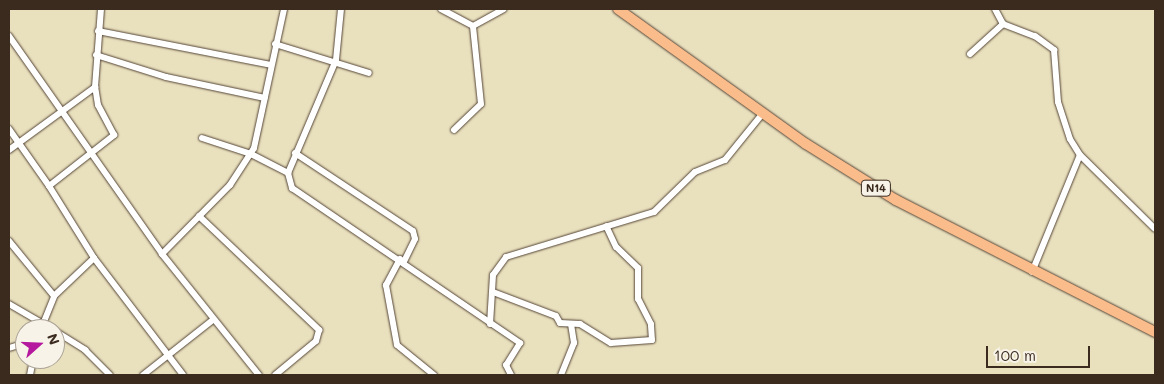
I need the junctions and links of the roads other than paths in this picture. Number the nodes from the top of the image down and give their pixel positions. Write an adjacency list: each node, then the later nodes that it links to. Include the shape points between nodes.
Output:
1 (101, 9): 10 (street)
2 (284, 9): 12 (street)
3 (341, 9): 15 (street)
4 (441, 9): 9 (street)
5 (504, 9): 9 (street)
6 (618, 9): 21 (main road, N14)
7 (995, 9): 8 (street)
8 (1003, 24): 13 (street); 29 (street, via 1035,36 1054,50 1063,122)
9 (473, 26): 23 (street, via 481,104)
10 (98, 31): 14 (street); 16 (street)
11 (9, 36): 20 (street)
12 (275, 44): 15 (street); 16 (street)
13 (970, 54)
14 (96, 55): 18 (street); 19 (street, via 166,77)
15 (336, 60): 17 (street); 28 (street)
16 (271, 65): 19 (street)
17 (369, 73)
18 (95, 87): 20 (street); 30 (street, via 98,106 114,135)
19 (264, 98): 27 (street)
20 (61, 112): 25 (street); 30 (street)
21 (763, 113): 34 (street, via 725,160 695,172 654,212); 40 (main road, N14, via 896,200)
22 (9, 129): 25 (street)
23 (454, 130)
24 (202, 138): 27 (street)
25 (19, 143): 26 (street); 32 (street)
26 (9, 150)
27 (251, 154): 31 (street); 33 (street, via 230,185)
28 (295, 154): 31 (street); 39 (street, via 413,231 415,239)
29 (1080, 155): 35 (street); 40 (street)
30 (90, 156): 32 (street); 37 (street)
31 (288, 173): 39 (street, via 297,194)
32 (49, 186): 38 (street)
33 (199, 216): 37 (street); 56 (street, via 318,330 316,341)
34 (606, 226): 41 (street, via 506,257 493,275); 48 (street, via 616,247 638,268 638,299 651,324 652,340 634,339 619,345 580,324)
35 (1155, 229)
36 (9, 241): 42 (street)
37 (162, 254): 46 (street)
38 (94, 258): 42 (street); 51 (street)
39 (402, 260): 47 (street); 57 (street, via 386,285 397,345)
40 (1032, 272): 49 (main road, N14)
41 (493, 292): 47 (street); 48 (street)
42 (54, 296): 45 (street)
43 (9, 304): 44 (street)
44 (32, 319)
45 (45, 319)
46 (213, 320): 51 (street); 55 (street)
47 (490, 324): 58 (street, via 520,343 506,364)
48 (571, 324): 59 (street, via 574,343)
49 (1155, 332)
50 (65, 337): 52 (street, via 85,350)
51 (167, 357): 53 (street); 54 (street)
52 (110, 375)
53 (143, 375)
54 (183, 375)
55 (259, 375)
56 (275, 375)
57 (434, 375)
58 (511, 375)
59 (561, 375)

